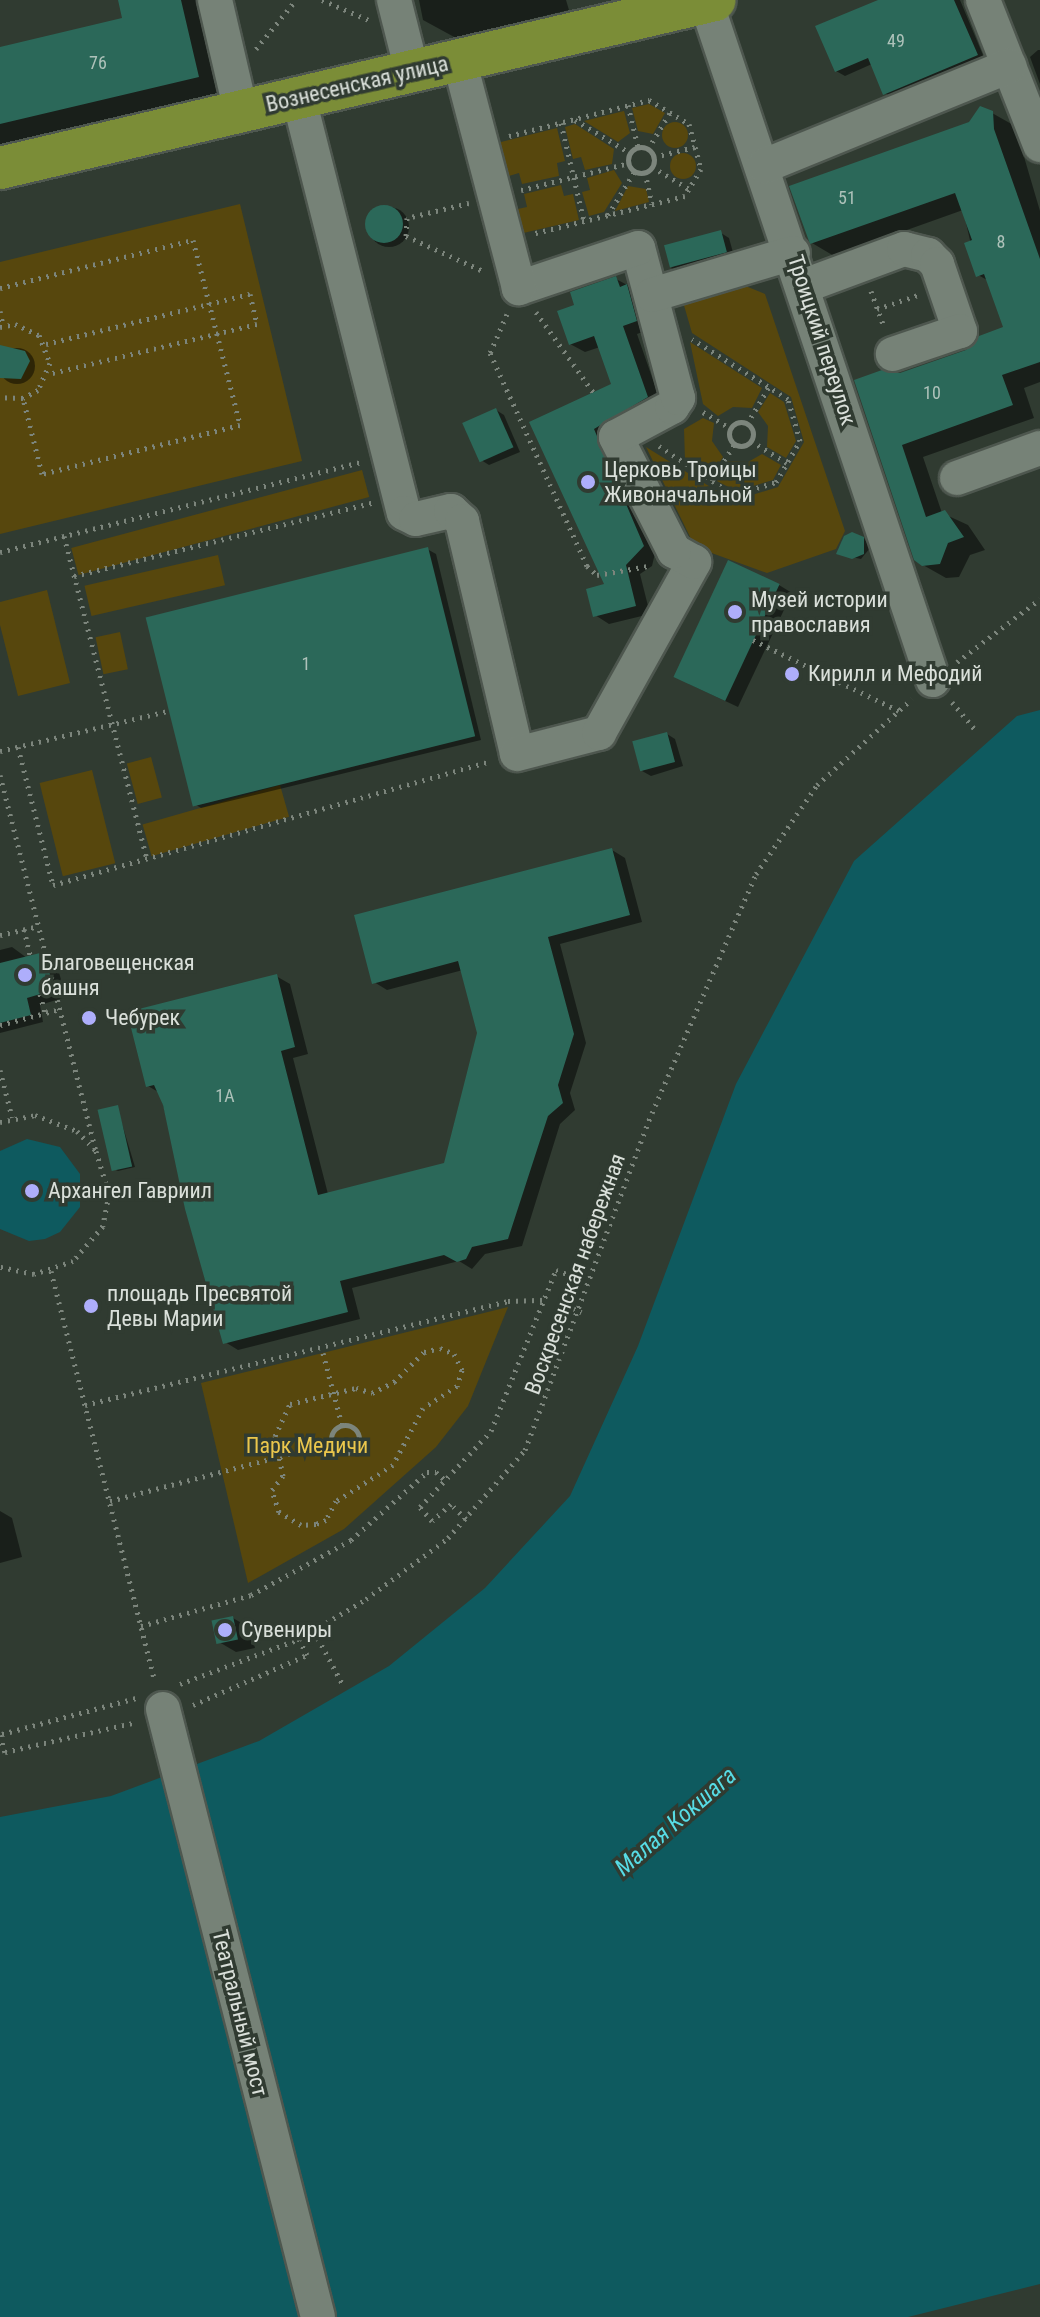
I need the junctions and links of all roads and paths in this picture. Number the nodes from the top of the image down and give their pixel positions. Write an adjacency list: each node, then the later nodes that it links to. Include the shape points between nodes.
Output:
1 (215, 0): 10 (street)
2 (296, 0): 10 (path)
3 (322, 0): 7 (path)
4 (394, 0): 7 (street)
5 (710, 1): 8 (main road, Вознесенская улица); 23 (street, Троицкий переулок)
6 (992, 3): 9 (street)
7 (407, 53): 8 (main road, Вознесенская улица); 11 (main road, Вознесенская улица)
8 (459, 60): 16 (street)
9 (1009, 66): 17 (street); 23 (street)
10 (237, 94): 11 (main road, Вознесенская улица); 25 (main road, Вознесенская улица)
11 (299, 99): 56 (street)
12 (628, 105): 13 (path, via 649,100); 14 (path); 18 (path)
13 (670, 113): 19 (path, via 689,124); 20 (path)
14 (574, 119): 15 (path); 21 (path)
15 (561, 123): 16 (path); 31 (path)
16 (481, 143): 32 (street)
17 (1040, 145)
18 (638, 147): 20 (path); 21 (path)
19 (695, 147): 22 (path); 28 (path, via 701,169)
20 (648, 149): 22 (path)
21 (630, 153): 26 (path)
22 (654, 157): 24 (path)
23 (764, 166): 33 (street, Троицкий переулок)
24 (652, 167): 27 (path); 28 (path)
25 (0, 168)
26 (635, 171): 27 (path); 30 (path)
27 (645, 172): 29 (path)
28 (689, 189): 29 (path, via 685,196)
29 (652, 204): 30 (path)
30 (608, 215): 31 (path)
31 (584, 221): 32 (path)
32 (507, 241): 38 (street)
33 (793, 253): 35 (street, Троицкий переулок); 40 (street)
34 (862, 264): 35 (street); 36 (street, via 917,249 937,264); 41 (path)
35 (804, 286): 67 (street, Троицкий переулок)
36 (944, 286): 41 (path); 46 (street, via 960,331)
37 (0, 288): 39 (path, via 193,240)
38 (519, 288): 40 (street, via 638,248); 62 (path, via 490,353 587,566 597,575 639,571)
39 (210, 304): 44 (path); 44 (path, via 250,294 254,309 257,324); 45 (path)
40 (654, 306): 48 (path); 52 (street, via 678,398 672,407)
41 (877, 309): 46 (path)
42 (0, 311): 43 (path)
43 (2, 326): 45 (path, via 28,327)
44 (217, 334): 47 (path); 50 (path, via 240,425 42,474)
45 (46, 344): 47 (path)
46 (893, 354)
47 (48, 374): 50 (path, via 38,390)
48 (769, 387): 51 (path); 57 (path, via 788,399 800,441)
49 (0, 397): 50 (path)
50 (23, 398)
51 (747, 424): 53 (path); 54 (path, via 730,428)
52 (631, 428): 59 (path); 62 (street, via 616,437)
53 (751, 441): 54 (path); 57 (path)
54 (734, 445): 59 (path)
55 (1040, 448): 58 (street)
56 (389, 455): 60 (street); 61 (path)
57 (787, 463): 59 (path, via 776,482 734,495)
58 (957, 478)
59 (712, 481)
60 (400, 496): 64 (path); 73 (street, via 409,519 451,511 462,521)
61 (64, 536): 63 (path); 64 (path)
62 (674, 551): 73 (street, via 694,562 599,733)
63 (0, 552)
64 (74, 576): 70 (path)
65 (1040, 599): 67 (path, Воскресенская набережная)
66 (753, 640): 69 (path)
67 (933, 680): 69 (path, Воскресенская набережная)
68 (168, 711): 70 (path)
69 (899, 711): 91 (path, Воскресенская набережная, via 817,785 756,874 652,1113)
70 (112, 724): 71 (path); 75 (path)
71 (18, 747): 72 (path); 75 (path, via 53,885)
72 (0, 751)
73 (517, 754): 75 (path)
74 (0, 775): 76 (path)
75 (147, 859)
76 (38, 926): 77 (path); 81 (path)
77 (24, 929): 78 (path); 79 (path)
78 (0, 935)
79 (30, 955)
80 (40, 994): 82 (path)
81 (60, 1009): 82 (path); 87 (path)
82 (45, 1013): 83 (path)
83 (0, 1025)
84 (0, 1070): 85 (path)
85 (12, 1117): 86 (path); 87 (path, via 56,1120)
86 (0, 1122)
87 (96, 1151): 89 (path, via 109,1194 103,1226 73,1261)
88 (0, 1267): 89 (path, via 34,1274)
89 (51, 1271): 94 (path)
90 (546, 1300): 91 (path, via 556,1270 575,1277 566,1305); 94 (path, via 508,1301); 98 (path, via 491,1431)
91 (581, 1312): 100 (path, Воскресенская набережная, via 525,1450)
92 (323, 1353): 93 (path)
93 (333, 1394): 95 (path); 97 (path, via 290,1404 281,1414 275,1436); 97 (path, via 356,1388 372,1393 394,1382 424,1352 440,1348 454,1354 462,1370 457,1386 414,1420 393,1465 336,1501 326,1520 301,1525 279,1512 272,1490 283,1476)
94 (85, 1405): 99 (path)
95 (342, 1425): 96 (path, via 333,1432); 96 (path, via 353,1427 358,1447 348,1454)
96 (331, 1443): 97 (path)
97 (281, 1456): 99 (path)
98 (446, 1481): 100 (path, via 420,1507 432,1521 451,1504); 101 (path, via 427,1472 351,1540 251,1595)
99 (110, 1501): 101 (path)
100 (466, 1519): 102 (path, Воскресенская набережная, via 366,1599)
101 (141, 1626): 106 (path)
102 (314, 1631): 103 (path, Воскресенская набережная); 105 (path)
103 (299, 1639): 104 (path, Воскресенская набережная); 106 (path, via 307,1655)
104 (246, 1661)
105 (342, 1683)
106 (162, 1713): 108 (path, via 5,1752); 109 (street, Театральный мост, bridge)
107 (86, 1715): 108 (path)
108 (1, 1735)
109 (318, 2317)

